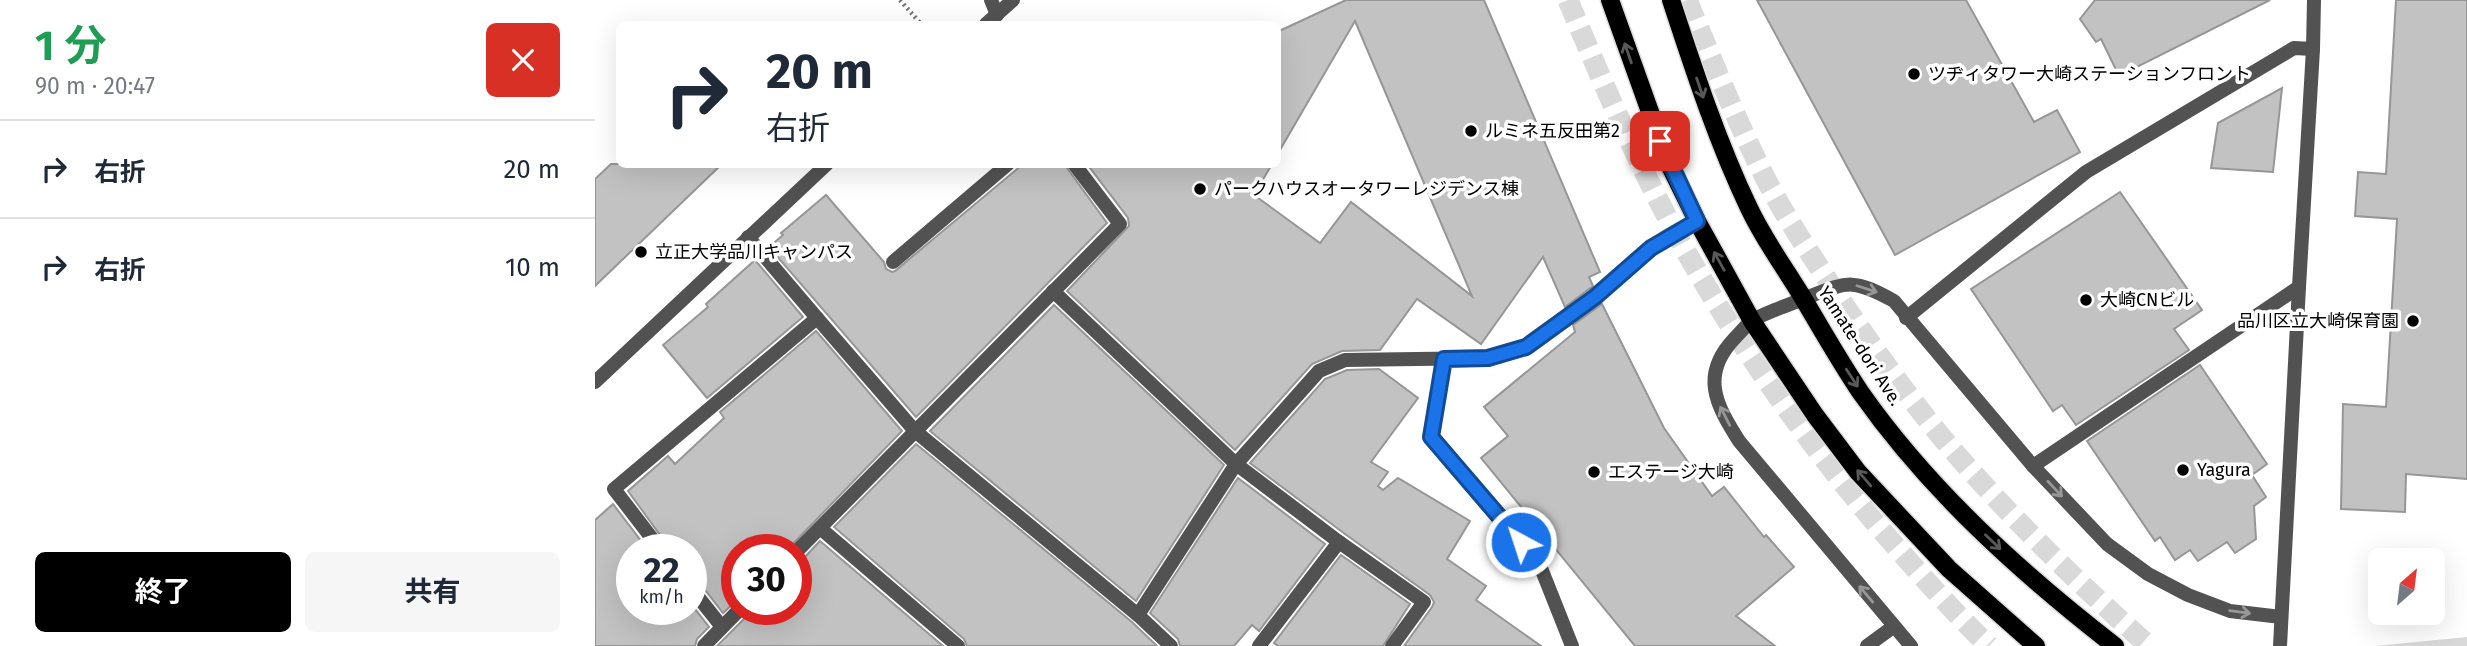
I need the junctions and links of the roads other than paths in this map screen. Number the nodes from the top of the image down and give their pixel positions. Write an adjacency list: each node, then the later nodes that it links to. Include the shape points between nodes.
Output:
1 (991, 0): 6 (street)
2 (1013, 0): 6 (street)
3 (1610, 0): 11 (main road, one-way to 3, via 1668,162)
4 (1671, 0): 16 (main road, Yamate-dori Ave., one-way to 16, via 1749,209)
5 (2313, 0): 7 (street)
6 (991, 20)
7 (2313, 49): 14 (street); 18 (street, via 2294,48 2085,172)
8 (823, 168): 12 (street)
9 (1003, 168): 13 (street)
10 (1077, 168): 15 (street, via 1120,224)
11 (1697, 221): 19 (main road, one-way to 11); 20 (street, via 1651,248 1595,297 1526,347 1488,358)
12 (748, 237): 17 (street); 21 (street)
13 (893, 262)
14 (2299, 287): 24 (street); 31 (street)
15 (1053, 291): 22 (street); 23 (street)
16 (1803, 299): 18 (street, one-way to 18, via 1845,283 1873,289 1894,301); 19 (street); 44 (main road, Yamate-dori Ave., one-way to 44, via 1862,394 1945,494 2036,582)
17 (817, 318): 22 (street); 26 (street, via 614,489)
18 (1906, 318): 24 (street)
19 (1752, 321): 33 (street, one-way to 19, via 1725,418 1715,395 1714,370 1724,350); 43 (main road, one-way to 19, via 1949,569 1858,472)
20 (1444, 359): 23 (street, via 1345,360 1319,371); 40 (street, via 1431,437 1539,563)
21 (595, 382)
22 (915, 432): 25 (street); 30 (street)
23 (1236, 464): 28 (street); 30 (street)
24 (2033, 466): 31 (street, one-way to 31, via 2107,544 2148,574 2230,611)
25 (820, 528): 27 (street); 36 (street)
26 (649, 534)
27 (812, 536)
28 (1339, 542): 38 (street); 39 (street, via 1424,601)
29 (707, 609): 34 (street)
30 (1138, 615): 37 (street)
31 (2281, 617): 45 (street)
32 (725, 625): 34 (street)
33 (1893, 627): 41 (street); 42 (street)
34 (722, 628): 35 (street)
35 (704, 646)
36 (958, 646)
37 (1171, 646)
38 (1259, 646)
39 (1392, 646)
40 (1572, 646)
41 (1867, 646)
42 (1911, 646)
43 (2036, 646)
44 (2115, 646)
45 (2280, 646)

